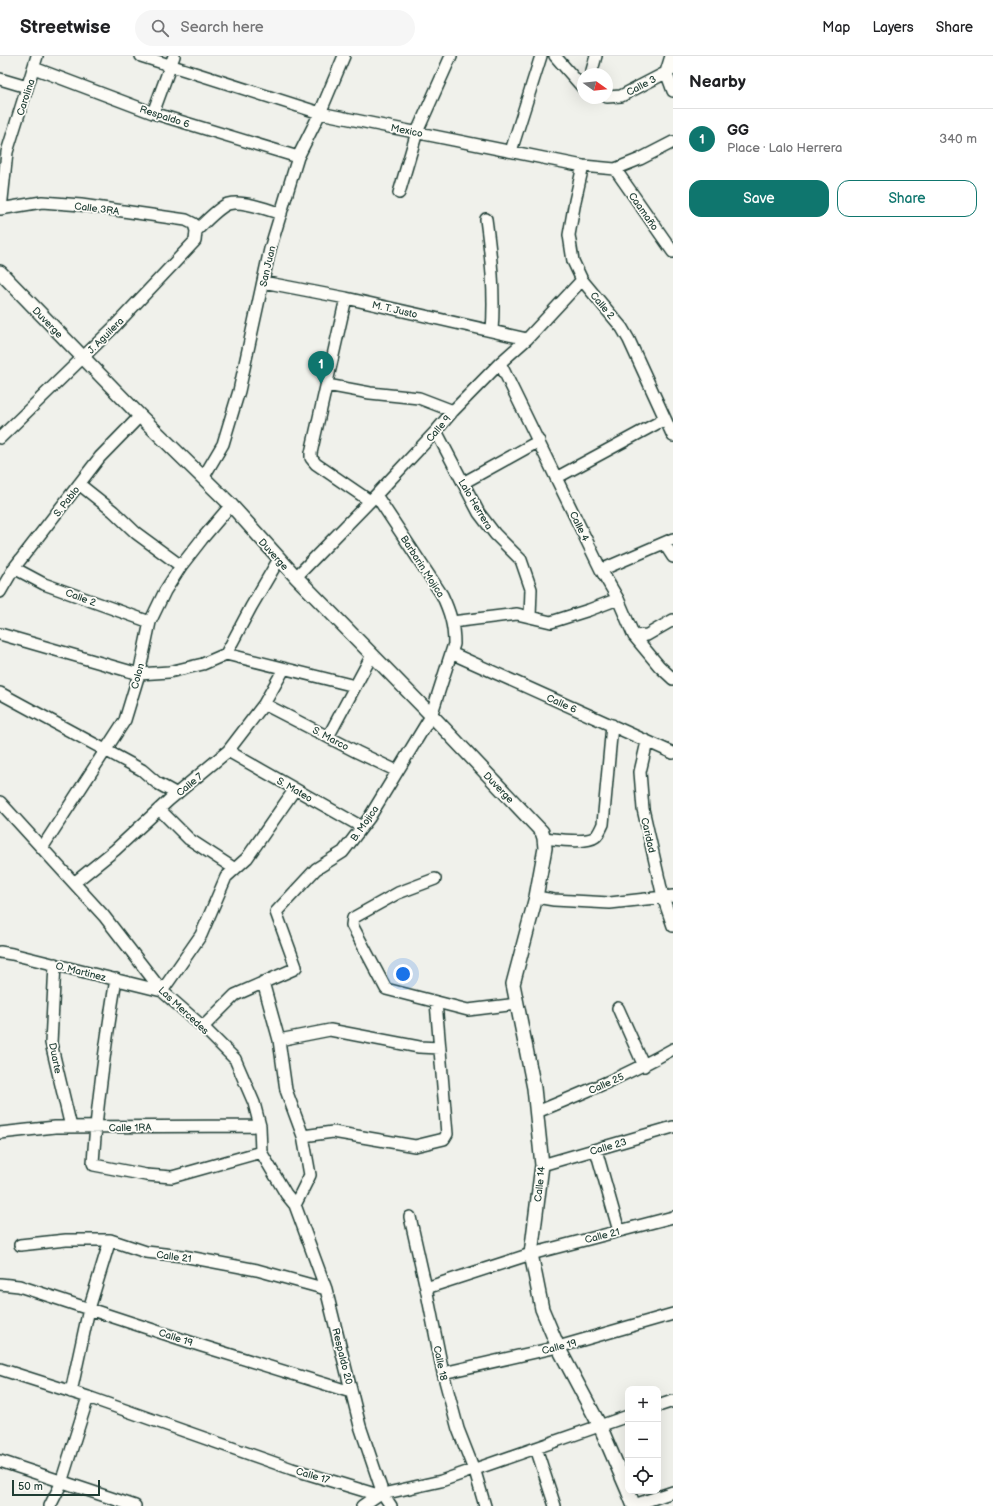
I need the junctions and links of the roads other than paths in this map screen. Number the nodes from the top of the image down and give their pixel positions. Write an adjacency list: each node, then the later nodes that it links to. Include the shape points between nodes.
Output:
1 (37, 56): 10 (street, Carolina)
2 (141, 56): 9 (street, Mexico)
3 (344, 56): 19 (street, San Juan)
4 (451, 56): 20 (street)
5 (541, 56): 22 (street)
6 (555, 56): 14 (street)
7 (596, 56): 11 (street)
8 (671, 56): 12 (street)
9 (172, 61): 18 (street); 19 (street, Mexico)
10 (34, 68): 15 (street, Carolina); 18 (street, Respaldo 6)
11 (593, 68)
12 (669, 71): 16 (street); 17 (street, Calle 3, via 621,96)
13 (0, 79): 15 (street)
14 (577, 81)
15 (27, 87): 27 (street, Carolina, via 7,152)
16 (673, 91)
17 (613, 97)
18 (153, 113): 23 (street, Respaldo 6)
19 (320, 113): 20 (street, Mexico); 23 (street, San Juan)
20 (417, 132): 22 (street, Mexico); 26 (street)
21 (673, 142): 25 (street, Mexico)
22 (511, 151): 24 (street, Mexico)
23 (298, 157): 28 (street, San Juan)
24 (583, 166): 25 (street, Mexico); 33 (street, Calle 2, via 569,235 573,262)
25 (615, 169): 31 (street, Caamaño)
26 (399, 192)
27 (0, 209): 30 (street, Calle 3RA, via 42,202 81,205 186,220)
28 (281, 214): 30 (street, via 246,204 228,204); 34 (street, San Juan)
29 (486, 219): 36 (street, via 492,268)
30 (195, 227): 38 (street, J. Aguilera, via 195,241)
31 (673, 252)
32 (0, 272): 38 (street, Duverge)
33 (582, 280): 37 (street, Calle 9); 43 (street, Calle 2, via 622,328)
34 (263, 282): 35 (street, M. T. Justo); 48 (street, San Juan, via 239,391 223,444)
35 (346, 298): 36 (street, M. T. Justo); 40 (street)
36 (492, 331): 37 (street, M. T. Justo)
37 (527, 339): 39 (street, Calle 9)
38 (82, 358): 42 (street, Duverge); 44 (street, J. Aguilera)
39 (500, 363): 41 (street, Calle 9); 47 (street, Calle 4)
40 (327, 385): 41 (street, via 419,398); 52 (street, via 311,458 316,464)
41 (453, 411): 45 (street, Calle 9)
42 (140, 416): 48 (street, Duverge); 51 (street, S. Pablo, via 100,457)
43 (665, 419): 46 (street, Calle 2); 49 (street)
44 (2, 431)
45 (436, 431): 50 (street, Lalo Herrera); 52 (street, Calle 9)
46 (673, 436)
47 (539, 442): 49 (street, Calle 4); 50 (street)
48 (203, 478): 53 (street, Duverge)
49 (556, 478): 59 (street, Calle 4)
50 (463, 483): 63 (street, Lalo Herrera, via 479,513 495,534 521,560 531,589)
51 (79, 484): 57 (street, via 136,533); 58 (street, S. Pablo)
52 (373, 498): 60 (street, Calle 9); 66 (street, Barbarin Mojica, via 442,595)
53 (231, 505): 56 (street, Duverge); 57 (street, Colon)
54 (668, 541): 55 (street); 59 (street)
55 (673, 557)
56 (279, 559): 60 (street, Duverge); 70 (street)
57 (181, 566): 65 (street, Colon)
58 (14, 568): 61 (street, S. Pablo); 65 (street, Calle 2, via 44,584)
59 (601, 570): 62 (street, Calle 4)
60 (296, 577): 71 (street, Duverge)
61 (0, 592)
62 (618, 599): 63 (street, via 551,622); 68 (street, Calle 4)
63 (530, 617): 66 (street, via 517,614)
64 (673, 620): 68 (street, via 647,635)
65 (150, 622): 73 (street, Colon)
66 (452, 622): 69 (street, Barbarin Mojica)
67 (0, 634): 73 (street)
68 (634, 636): 74 (street, Calle 4)
69 (452, 648): 78 (street, B. Mojica); 79 (street, Calle 6)
70 (226, 654): 72 (street); 73 (street, via 203,664 169,672)
71 (372, 655): 75 (street); 78 (street, Duverge)
72 (284, 669): 75 (street); 77 (street, Calle 7)
73 (139, 674): 82 (street, Colon, via 125,720)
74 (673, 679)
75 (355, 686): 80 (street)
76 (0, 693): 82 (street)
77 (264, 704): 80 (street, S. Marco); 83 (street, Calle 7)
78 (431, 716): 85 (street, B. Mojica); 91 (street, Duverge, via 537,826)
79 (612, 725): 81 (street, Calle 6); 91 (street, via 603,824 600,831 594,838 584,841)
80 (328, 736): 85 (street, S. Marco)
81 (647, 742): 84 (street, Calle 6); 96 (street, Caridad, via 640,772 643,809)
82 (104, 750): 87 (street, via 142,770); 92 (street, Colon)
83 (228, 751): 86 (street, S. Mateo); 87 (street, Calle 7)
84 (673, 753)
85 (397, 771): 90 (street, B. Mojica)
86 (295, 788): 90 (street, S. Mateo); 93 (street, via 247,858)
87 (177, 794): 89 (street, Calle 7)
88 (0, 802): 92 (street, Las Mercedes)
89 (159, 809): 93 (street, via 189,839); 95 (street, Calle 7)
90 (362, 827): 102 (street, B. Mojica, via 344,852 316,869 276,912 296,967)
91 (544, 838): 97 (street, Calle 14, via 545,848)
92 (42, 848): 95 (street, Las Mercedes)
93 (235, 869): 103 (street, via 226,877 201,935)
94 (435, 878): 104 (street, via 398,893 353,918 352,925 386,989)
95 (74, 883): 103 (street, Las Mercedes, via 104,916)
96 (668, 896): 97 (street, via 610,903); 98 (street, Caridad)
97 (536, 897): 105 (street, Calle 14, via 513,984)
98 (673, 926)
99 (0, 952): 100 (street, O. Martinez)
100 (55, 964): 101 (street, O. Martinez); 114 (street, Duarte, via 52,1043)
101 (116, 979): 103 (street, O. Martinez); 115 (street)
102 (263, 982): 107 (street, via 235,996); 108 (street)
103 (162, 990): 107 (street, Las Mercedes)
104 (436, 1002): 105 (street, via 468,1010); 109 (street)
105 (517, 1004): 112 (street, Calle 14, via 534,1088)
106 (618, 1008): 111 (street)
107 (203, 1027): 113 (street, Las Mercedes, via 235,1059 254,1103)
108 (279, 1040): 109 (street, via 330,1030 419,1047); 118 (street, via 286,1090)
109 (440, 1048): 118 (street, via 447,1134 444,1139 415,1146 333,1132)
110 (673, 1049): 111 (street, Calle 25)
111 (644, 1066): 112 (street, Calle 25)
112 (536, 1112): 121 (street, Calle 14)
113 (260, 1126): 115 (street, Calle 1RA); 120 (street, Las Mercedes)
114 (71, 1127): 115 (street, Calle 1RA); 117 (street, Calle 1RA)
115 (95, 1127): 120 (street, via 92,1163 94,1165 146,1175 172,1177)
116 (673, 1127): 119 (street, Calle 23)
117 (0, 1133)
118 (304, 1136): 122 (street, via 310,1175)
119 (596, 1150): 121 (street, Calle 23); 125 (street)
120 (261, 1152): 122 (street, Las Mercedes)
121 (542, 1165): 128 (street, Calle 14)
122 (295, 1205): 131 (street, Respaldo 20)
123 (410, 1217): 130 (street, Calle 18)
124 (673, 1217): 125 (street, Calle 21)
125 (619, 1231): 128 (street, Calle 21)
126 (110, 1240): 127 (street, Calle 21, via 66,1240); 131 (street, Calle 21, via 146,1252 250,1268); 132 (street)
127 (20, 1245)
128 (531, 1254): 130 (street, Calle 21); 134 (street, Calle 14, via 542,1309)
129 (0, 1284): 132 (street, Calle 19, via 19,1286)
130 (426, 1288): 136 (street, Calle 18)
131 (326, 1289): 138 (street, Respaldo 20)
132 (89, 1308): 137 (street); 138 (street, Calle 19)
133 (673, 1314): 134 (street, Calle 19)
134 (558, 1347): 136 (street, Calle 19); 143 (street, Calle 14)
135 (0, 1369): 137 (street, Calle 17)
136 (443, 1373): 146 (street, Calle 18, via 458,1430)
137 (71, 1392): 139 (street, Calle 17)
138 (351, 1392): 150 (street, Respaldo 20)
139 (88, 1397): 147 (street); 150 (street, Calle 17, via 292,1469)
140 (673, 1401): 141 (street)
141 (661, 1405)
142 (625, 1417): 143 (street, Calle 17)
143 (600, 1426): 144 (street, Calle 17); 148 (street, Calle 14)
144 (536, 1448): 146 (street, Calle 17); 158 (street)
145 (0, 1461): 147 (street)
146 (473, 1470): 150 (street, Calle 17, via 441,1481); 157 (street, Calle 18)
147 (62, 1482): 153 (street); 154 (street)
148 (625, 1484)
149 (673, 1492): 152 (street)
150 (381, 1494): 155 (street); 156 (street, Respaldo 20)
151 (629, 1494): 152 (street, Calle 14)
152 (634, 1505)
153 (50, 1506)
154 (134, 1506)
155 (362, 1506)
156 (391, 1506)
157 (485, 1506)
158 (555, 1506)

